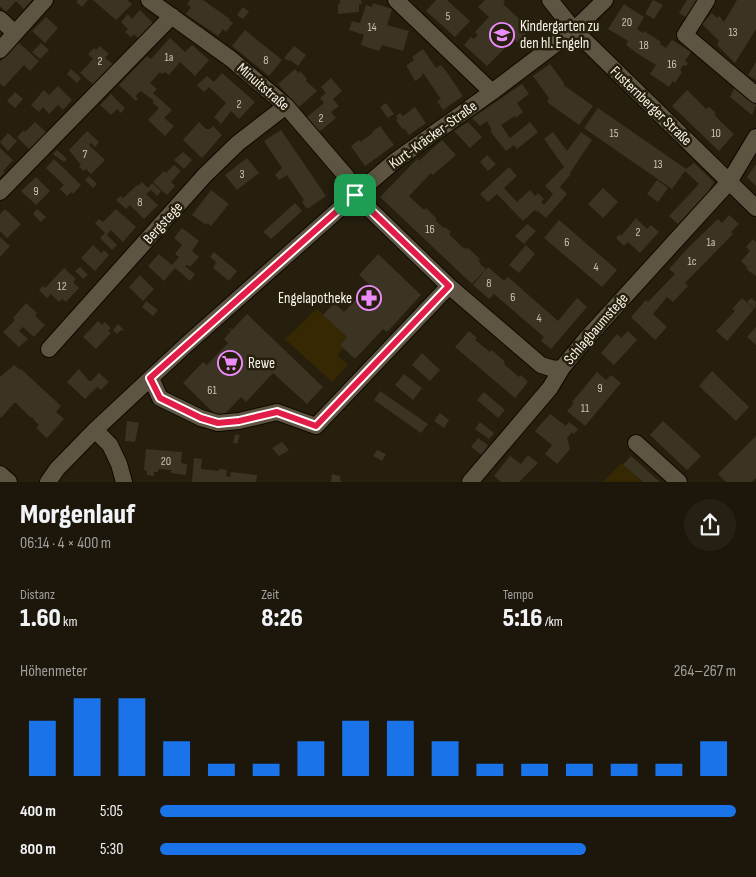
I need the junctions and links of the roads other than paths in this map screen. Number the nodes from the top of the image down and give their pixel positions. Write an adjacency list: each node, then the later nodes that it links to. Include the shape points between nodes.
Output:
1 (46, 0): 10 (street)
2 (149, 0): 7 (street, Minuitstraße)
3 (396, 0): 12 (street)
4 (550, 0): 9 (street, Fusternberger Straße)
5 (605, 0): 9 (street, Kurt-Kräcker-Straße)
6 (708, 0): 13 (street, via 685,34)
7 (172, 16): 14 (street, Minuitstraße, via 231,59); 17 (street)
8 (0, 19): 10 (street)
9 (574, 30): 12 (street, Kurt-Kräcker-Straße); 16 (street, Fusternberger Straße)
10 (15, 33): 11 (street)
11 (0, 50)
12 (492, 92): 18 (street, Kurt-Kräcker-Straße, via 395,161)
13 (756, 95)
14 (286, 106): 18 (street, Minuitstraße, via 346,176); 21 (street, Bergstege, via 238,143 205,175)
15 (756, 137): 16 (street, Schlagbaumstege)
16 (729, 182): 19 (street, Fusternberger Straße); 22 (street, Schlagbaumstege)
17 (0, 192)
18 (355, 195): 20 (street, Minuitstraße); 23 (street, Kurt-Kräcker-Straße)
19 (756, 208)
20 (449, 286): 22 (street, Minuitstraße, via 542,365); 23 (street, via 316,426 277,412 218,423 160,398)
21 (49, 349)
22 (562, 368): 30 (street, Schlagbaumstege, via 550,388)
23 (150, 378): 24 (street, Kurt-Kräcker-Straße)
24 (96, 430): 28 (street, Kurt-Kräcker-Straße); 29 (street, via 110,445)
25 (636, 443): 31 (street)
26 (0, 474): 27 (street)
27 (9, 482)
28 (48, 482)
29 (124, 482)
30 (470, 482)
31 (679, 482)

